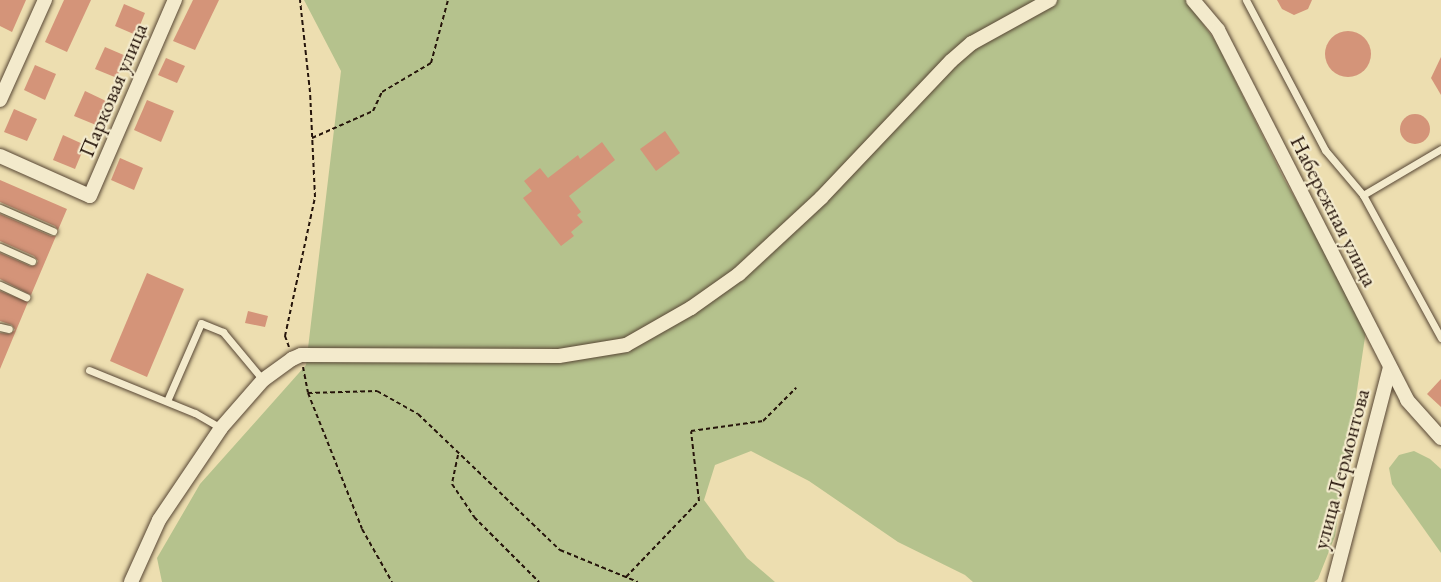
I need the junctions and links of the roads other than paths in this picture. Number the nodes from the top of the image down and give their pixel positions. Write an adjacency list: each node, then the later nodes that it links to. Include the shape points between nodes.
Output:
1 (45, 0): 6 (street)
2 (175, 0): 8 (street, Парковая улица, via 90,196)
3 (1050, 0): 21 (street, via 972,43 821,198 739,273 691,308 626,345 559,357 296,357)
4 (1193, 0): 19 (street, Набережная улица, via 1218,30)
5 (1246, 0): 9 (lane, via 1325,150)
6 (0, 100)
7 (1441, 149): 9 (lane)
8 (0, 156)
9 (1363, 195): 18 (lane)
10 (0, 208): 11 (lane)
11 (53, 231)
12 (0, 247): 13 (lane)
13 (32, 261)
14 (0, 285): 15 (lane)
15 (26, 297)
16 (0, 327): 17 (lane)
17 (9, 329)
18 (1441, 338)
19 (1390, 367): 24 (street, Набережная улица, via 1407,400); 26 (street, улица Лермонтова)
20 (89, 370): 22 (lane)
21 (263, 380): 22 (lane, via 224,332 201,322); 23 (street)
22 (167, 401): 23 (lane)
23 (220, 428): 25 (street, via 159,520)
24 (1441, 438)
25 (131, 582)
26 (1334, 582)

